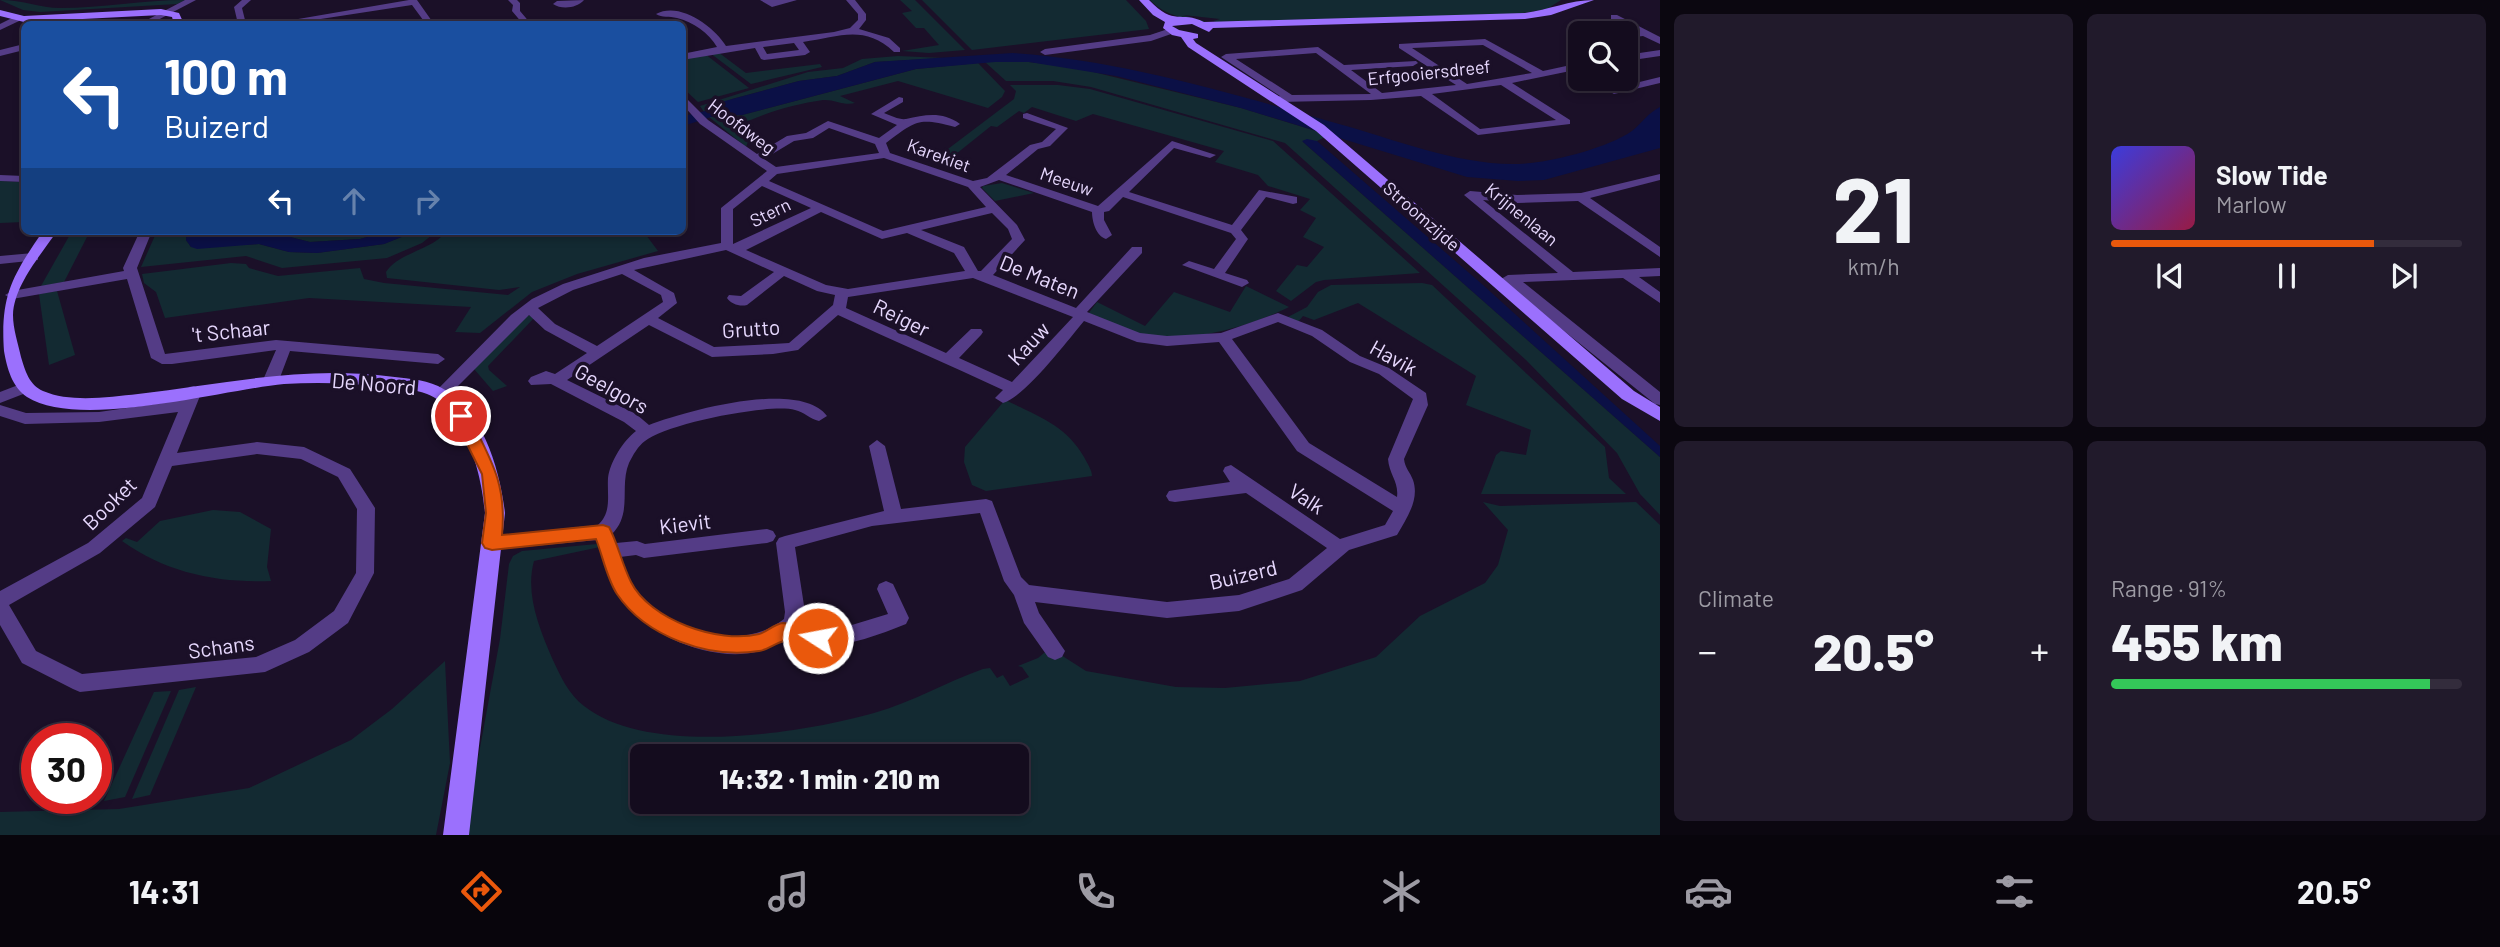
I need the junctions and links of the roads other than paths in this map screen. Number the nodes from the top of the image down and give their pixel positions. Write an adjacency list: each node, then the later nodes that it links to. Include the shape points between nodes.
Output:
1 (191, 0): 14 (street)
2 (247, 0): 20 (street, via 238,7)
3 (512, 0): 23 (street)
4 (580, 0): 12 (street)
5 (764, 0): 6 (street, via 772,4)
6 (793, 0)
7 (850, 0): 27 (street, via 862,14)
8 (1144, 0): 24 (street)
9 (1589, 0): 11 (street)
10 (413, 1): 21 (street); 22 (street)
11 (1572, 2): 26 (street, via 1548,13 1525,16)
12 (557, 4)
13 (0, 13): 17 (street)
14 (168, 13): 17 (street); 18 (street); 19 (street)
15 (660, 14): 34 (street, via 671,12 697,23 719,39)
16 (1614, 17): 28 (street)
17 (16, 19): 25 (street)
18 (151, 20)
19 (178, 21)
20 (241, 21)
21 (292, 21)
22 (428, 21)
23 (524, 21)
24 (1174, 24): 26 (street); 30 (street); 36 (street, via 1151,38)
25 (0, 27)
26 (1207, 27): 31 (street, via 1206,34)
27 (853, 30): 34 (street, via 797,40 805,52 764,57 758,45); 35 (street, via 886,40)
28 (1644, 33): 29 (street); 32 (street)
29 (1638, 34)
30 (1185, 35): 31 (street); 37 (street, Stroomzijde)
31 (1198, 36): 37 (street)
32 (1660, 41)
33 (21, 48): 38 (street)
34 (723, 49): 41 (street)
35 (897, 50)
36 (1045, 52)
37 (1205, 52): 56 (street, Stroomzijde)
38 (0, 53)
39 (1660, 54): 40 (street)
40 (1644, 55): 42 (street); 44 (street)
41 (686, 56)
42 (1638, 56)
43 (1413, 63): 45 (street)
44 (1660, 64)
45 (1342, 68): 53 (street); 56 (street, via 1318,50 1226,57)
46 (1568, 70): 47 (street, Erfgooiersdreef)
47 (1541, 74): 49 (street, Erfgooiersdreef); 51 (street, via 1485,42 1402,46)
48 (1660, 80): 50 (street)
49 (1504, 82): 51 (street, Erfgooiersdreef); 52 (street, via 1566,122 1478,132)
50 (1638, 85)
51 (1465, 87): 52 (street, Erfgooiersdreef)
52 (1424, 93): 53 (street, Erfgooiersdreef)
53 (1380, 96): 56 (street, Erfgooiersdreef)
54 (899, 100): 58 (street, via 876,114)
55 (686, 102): 63 (street, Hoofdweg, via 704,122)
56 (1287, 102): 99 (street, Stroomzijde)
57 (1027, 116): 65 (street, via 1063,128)
58 (905, 124): 59 (street, via 918,116); 60 (street)
59 (956, 124)
60 (880, 142): 61 (street); 63 (street, via 828,124 809,136 791,138)
61 (885, 155): 64 (street, Karekiet); 70 (street, Karekiet)
62 (1210, 155): 73 (street, Meeuw, via 1172,144)
63 (756, 159): 64 (street, Hoofdweg)
64 (774, 171): 69 (street, Hoofdweg)
65 (998, 176): 70 (street); 78 (street, Meeuw)
66 (0, 177): 68 (street)
67 (1660, 177): 71 (street, Krijnenlaan)
68 (21, 179)
69 (762, 182): 76 (street, Stern); 84 (street, Hoofdweg, via 727,208)
70 (972, 185): 77 (street, Karekiet)
71 (1630, 185): 72 (street); 74 (street, Krijnenlaan)
72 (1660, 190)
73 (1121, 193): 78 (street, Meeuw); 80 (street, Meeuw)
74 (1581, 197): 86 (street); 97 (street, Krijnenlaan, via 1470,195)
75 (1293, 200): 80 (street, via 1264,193)
76 (820, 208): 79 (street, Stern, via 882,235); 84 (street, Stern)
77 (993, 209): 79 (street, Stern); 96 (street, Karekiet, via 1013,228 1018,240)
78 (1098, 209): 83 (street)
79 (908, 229): 96 (street, Stern, via 959,250)
80 (1235, 230): 94 (street, via 1242,239)
81 (47, 235): 87 (street)
82 (144, 235): 93 (street)
83 (1106, 235)
84 (731, 248): 90 (street); 91 (street, De Maten)
85 (1137, 250): 107 (street, Kauw)
86 (1660, 253)
87 (33, 257): 88 (street); 102 (street)
88 (0, 260)
89 (1189, 265): 94 (street)
90 (623, 269): 105 (street, via 560,290); 109 (street, via 667,293 670,303)
91 (783, 271): 101 (street, De Maten); 103 (street, via 742,302)
92 (1660, 272): 95 (street)
93 (131, 274): 102 (street); 112 (street, 't Schaar, via 159,358)
94 (1217, 274): 100 (street)
95 (1627, 274): 97 (street); 104 (street)
96 (978, 275): 101 (street, De Maten); 107 (street, De Maten)
97 (1571, 277): 98 (street)
98 (1511, 279): 99 (street); 125 (street)
99 (1496, 280): 122 (street, Stroomzijde)
100 (1242, 283)
101 (842, 293): 106 (street)
102 (12, 295): 119 (street, via 6,309 8,332 16,369)
103 (734, 298)
104 (1660, 299)
105 (528, 307): 113 (street, Geelgors, via 550,327); 121 (street)
106 (837, 309): 109 (street, Grutto, via 793,346 712,352); 115 (street, Reiger, via 929,354)
107 (1080, 314): 111 (street, De Maten, via 1137,337 1167,341); 120 (street, Kauw)
108 (1278, 317): 111 (street, De Maten); 136 (street, Havik, via 1384,370 1421,397 1396,459 1408,492)
109 (648, 318): 113 (street, Geelgors)
110 (976, 332): 115 (street, Reiger)
111 (1223, 337): 136 (street, via 1303,447)
112 (286, 346): 114 (street, 't Schaar); 116 (street)
113 (596, 352): 117 (street, Geelgors)
114 (438, 359)
115 (949, 359): 120 (street, Reiger)
116 (271, 380): 121 (street, De Noord, via 386,383); 124 (street, De Noord)
117 (556, 380): 118 (street, Geelgors, via 546,376); 130 (street, Geelgors)
118 (536, 381)
119 (26, 387): 123 (street); 124 (street, De Noord, via 59,401 88,403)
120 (1008, 393)
121 (441, 394): 140 (street, De Noord, via 461,416 490,474 495,513)
122 (1629, 394): 127 (street, Stroomzijde); 129 (street, Stroomzijde)
123 (0, 398)
124 (191, 398): 126 (street, De Noord, via 99,417 25,419); 132 (street, Booket)
125 (1660, 400)
126 (0, 410)
127 (1660, 415)
128 (819, 416): 130 (street, via 795,404 769,405 713,412)
129 (1660, 427)
130 (648, 432): 138 (street, via 638,438 621,463 617,516)
131 (877, 446): 137 (street)
132 (166, 461): 145 (street, Booket, via 149,502 109,537); 146 (street, Schans, via 257,448 304,453 344,473 366,508 365,573 341,617 302,646 258,666 80,684 29,657)
133 (1231, 471): 134 (street, Valk)
134 (1248, 486): 135 (street); 141 (street, Valk)
135 (1175, 496)
136 (1403, 509): 141 (street, Buizerd, via 1391,530)
137 (894, 516): 144 (street, via 986,506 1013,581); 147 (street, via 785,543 795,612)
138 (603, 532): 140 (street); 142 (street)
139 (767, 536): 142 (street, Kievit)
140 (492, 543): 149 (street, De Noord)
141 (1340, 548): 144 (street, Buizerd, via 1295,585 1231,604 1167,610)
142 (609, 551): 147 (street, via 629,596 670,628 730,645 761,643)
143 (886, 589): 147 (street, via 899,618 865,632 818,638)
144 (1022, 591): 148 (street, via 1031,617)
145 (0, 600)
146 (0, 607)
147 (785, 631)
148 (1055, 651)
149 (455, 834)

